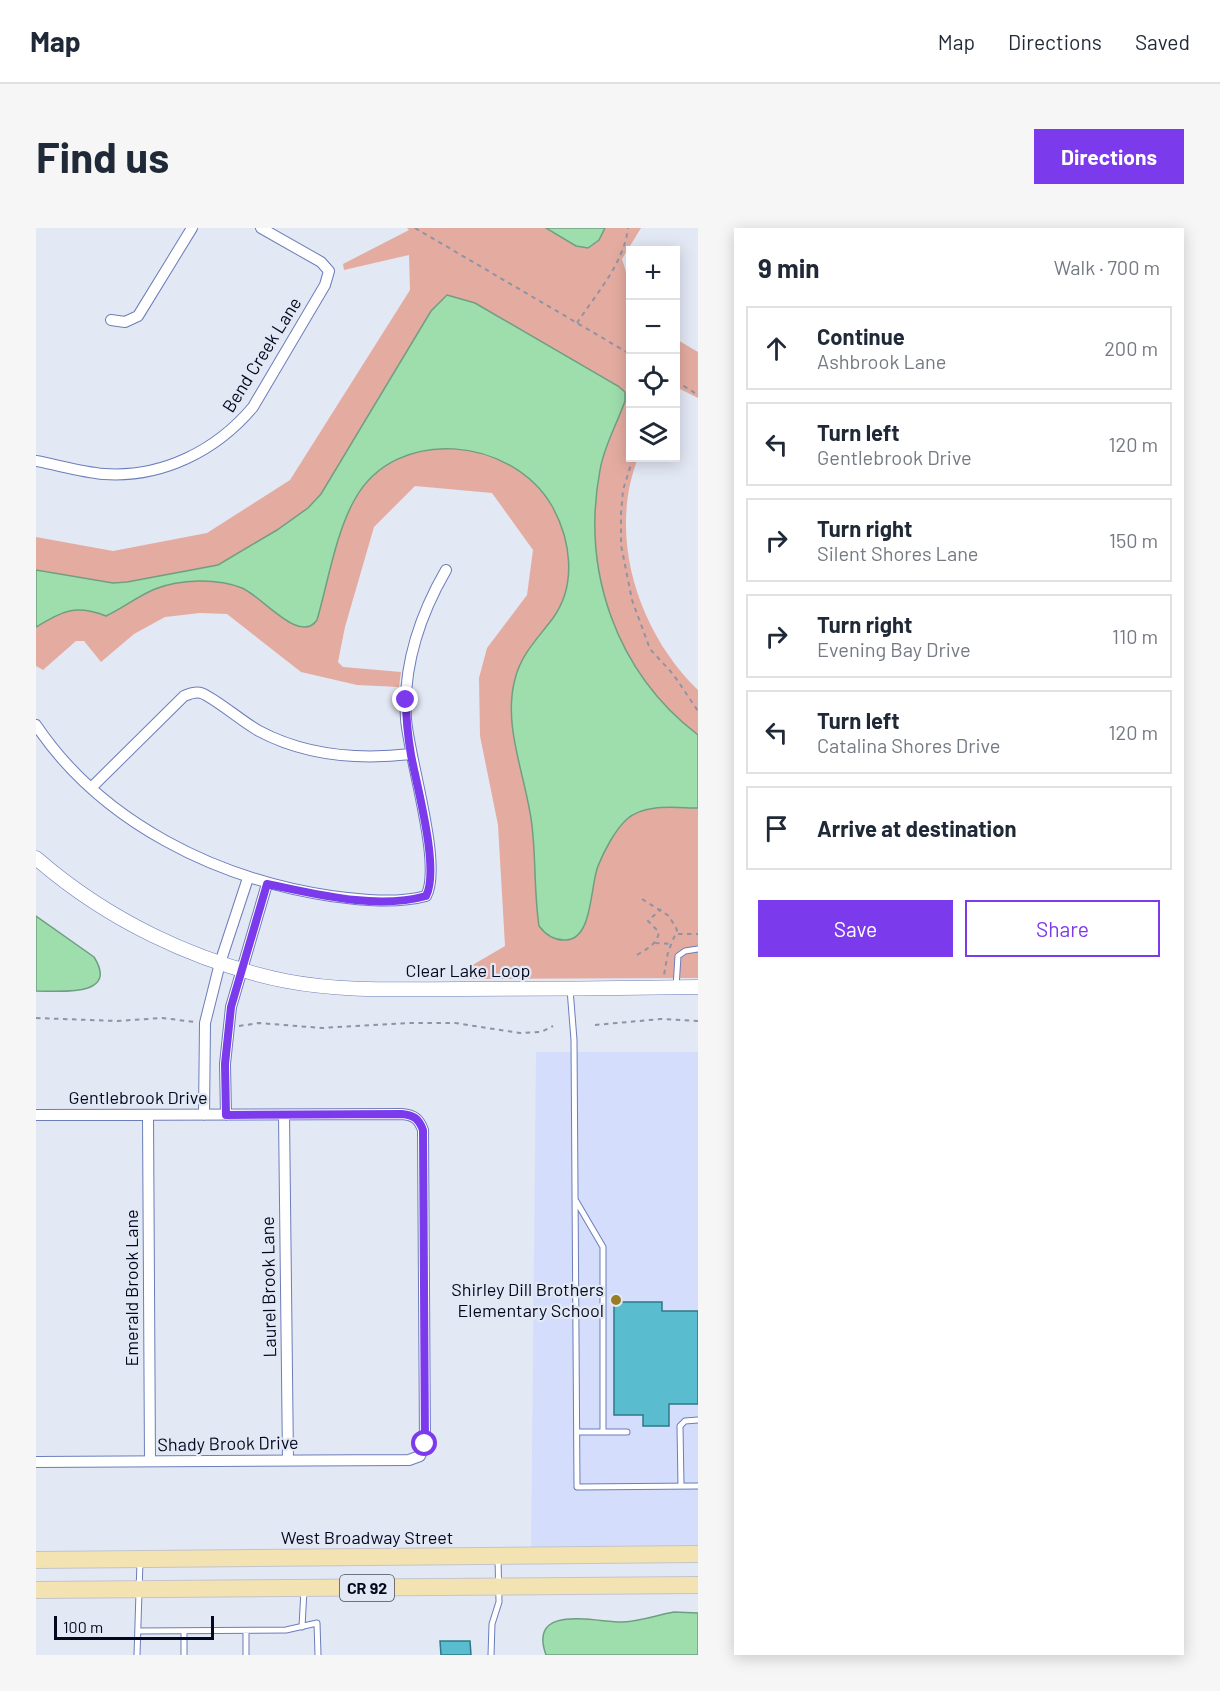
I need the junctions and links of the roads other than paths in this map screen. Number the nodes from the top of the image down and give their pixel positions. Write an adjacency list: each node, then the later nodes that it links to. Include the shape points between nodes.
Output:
1 (192, 228): 3 (street, via 138,316 125,322)
2 (261, 228): 4 (street, Bend Creek Lane, via 321,262 329,271 325,285 253,407 238,425 187,458 147,472 102,474)
3 (111, 320)
4 (36, 461)
5 (446, 570): 7 (street, via 422,619 411,657 406,700)
6 (36, 725): 8 (street)
7 (411, 754): 8 (street, via 353,758 287,744 232,716 202,693 194,692 184,696); 11 (street, via 430,855 430,888 426,896 346,898)
8 (92, 787): 10 (street, via 150,832 200,859)
9 (36, 858): 13 (street, Clear Lake Loop, via 91,901 169,943)
10 (248, 878): 11 (street); 13 (street)
11 (267, 884): 14 (street)
12 (698, 949): 15 (lane, via 678,956)
13 (220, 963): 14 (street, Clear Lake Loop); 19 (street, via 206,1023)
14 (240, 969): 17 (street, Clear Lake Loop, via 332,987); 20 (street, via 225,1064)
15 (676, 987): 16 (street, Clear Lake Loop); 17 (street, Clear Lake Loop)
16 (698, 987)
17 (570, 988): 23 (lane)
18 (36, 1115): 22 (street, Gentlebrook Drive)
19 (204, 1115): 20 (street, Gentlebrook Drive); 22 (street, Gentlebrook Drive)
20 (226, 1115): 21 (street, Gentlebrook Drive)
21 (284, 1115): 28 (street, Gentlebrook Drive, via 412,1115 423,1130 425,1444); 29 (street, Laurel Brook Lane)
22 (148, 1116): 30 (street, Emerald Brook Lane)
23 (575, 1199): 25 (lane); 26 (lane, via 603,1247)
24 (698, 1420): 32 (lane, via 685,1421 680,1426)
25 (577, 1432): 26 (lane); 32 (lane, via 577,1487)
26 (603, 1432): 27 (lane)
27 (627, 1432)
28 (420, 1456): 29 (street, Shady Brook Drive, via 409,1460)
29 (288, 1460): 30 (street, Shady Brook Drive)
30 (150, 1461): 31 (street, Shady Brook Drive)
31 (36, 1462)
32 (681, 1486): 33 (lane)
33 (698, 1486)
34 (698, 1554): 35 (main road, West Broadway Street / CR 92)
35 (498, 1557): 37 (main road, West Broadway Street / CR 92); 39 (lane)
36 (36, 1560): 37 (main road, West Broadway Street / CR 92)
37 (140, 1560): 42 (lane)
38 (698, 1585): 39 (main road, CR 92)
39 (498, 1587): 40 (main road, CR 92); 51 (lane)
40 (304, 1588): 42 (main road, CR 92); 43 (lane)
41 (36, 1590): 42 (main road, CR 92)
42 (141, 1590): 44 (lane)
43 (302, 1627): 46 (lane); 50 (lane, via 317,1623)
44 (138, 1631): 45 (lane); 47 (lane)
45 (184, 1632): 46 (lane); 48 (lane)
46 (246, 1632): 49 (lane)
47 (137, 1655)
48 (184, 1655)
49 (246, 1655)
50 (318, 1655)
51 (491, 1655)

